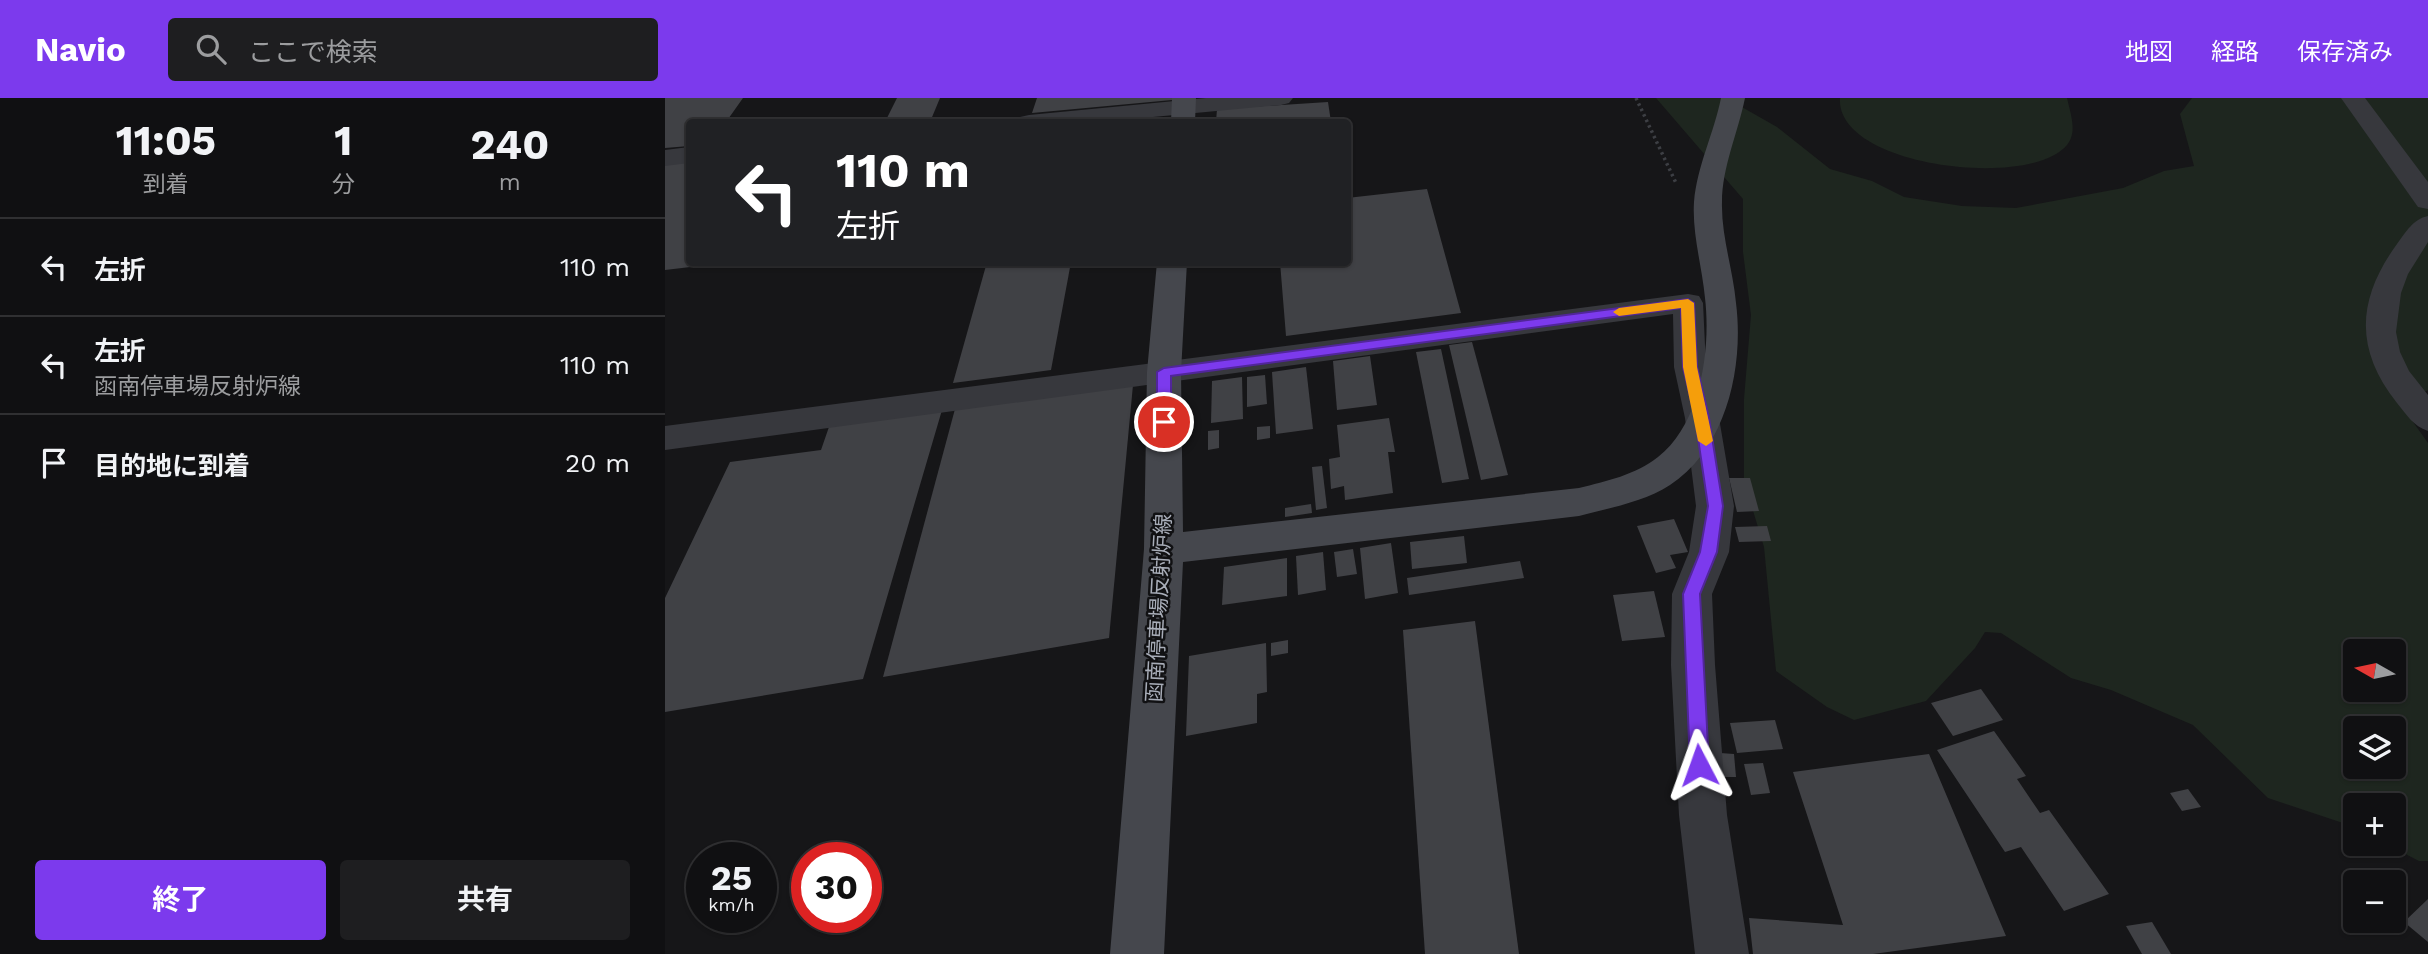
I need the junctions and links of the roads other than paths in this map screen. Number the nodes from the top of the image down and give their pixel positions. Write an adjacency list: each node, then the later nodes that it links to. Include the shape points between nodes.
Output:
1 (1281, 98): 4 (street)
2 (1733, 98): 12 (street, via 1708,198 1722,312 1718,377)
3 (2353, 98): 8 (street)
4 (1184, 109): 5 (street)
5 (1066, 119)
6 (686, 155): 7 (street)
7 (665, 158)
8 (2428, 201)
9 (2428, 224): 13 (street, via 2396,266 2379,324 2381,349 2393,374)
10 (1172, 266): 11 (street, 函南停車場反射炉線)
11 (1164, 372): 12 (street, via 1688,303 1690,367); 14 (street); 15 (street, 函南停車場反射炉線)
12 (1702, 418): 15 (street, via 1692,444 1657,476 1579,502); 17 (street, via 1716,506 1709,552 1692,594 1693,665 1703,815)
13 (2428, 419)
14 (665, 438)
15 (1164, 549): 16 (street, 函南停車場反射炉線)
16 (1137, 954)
17 (1722, 954)

